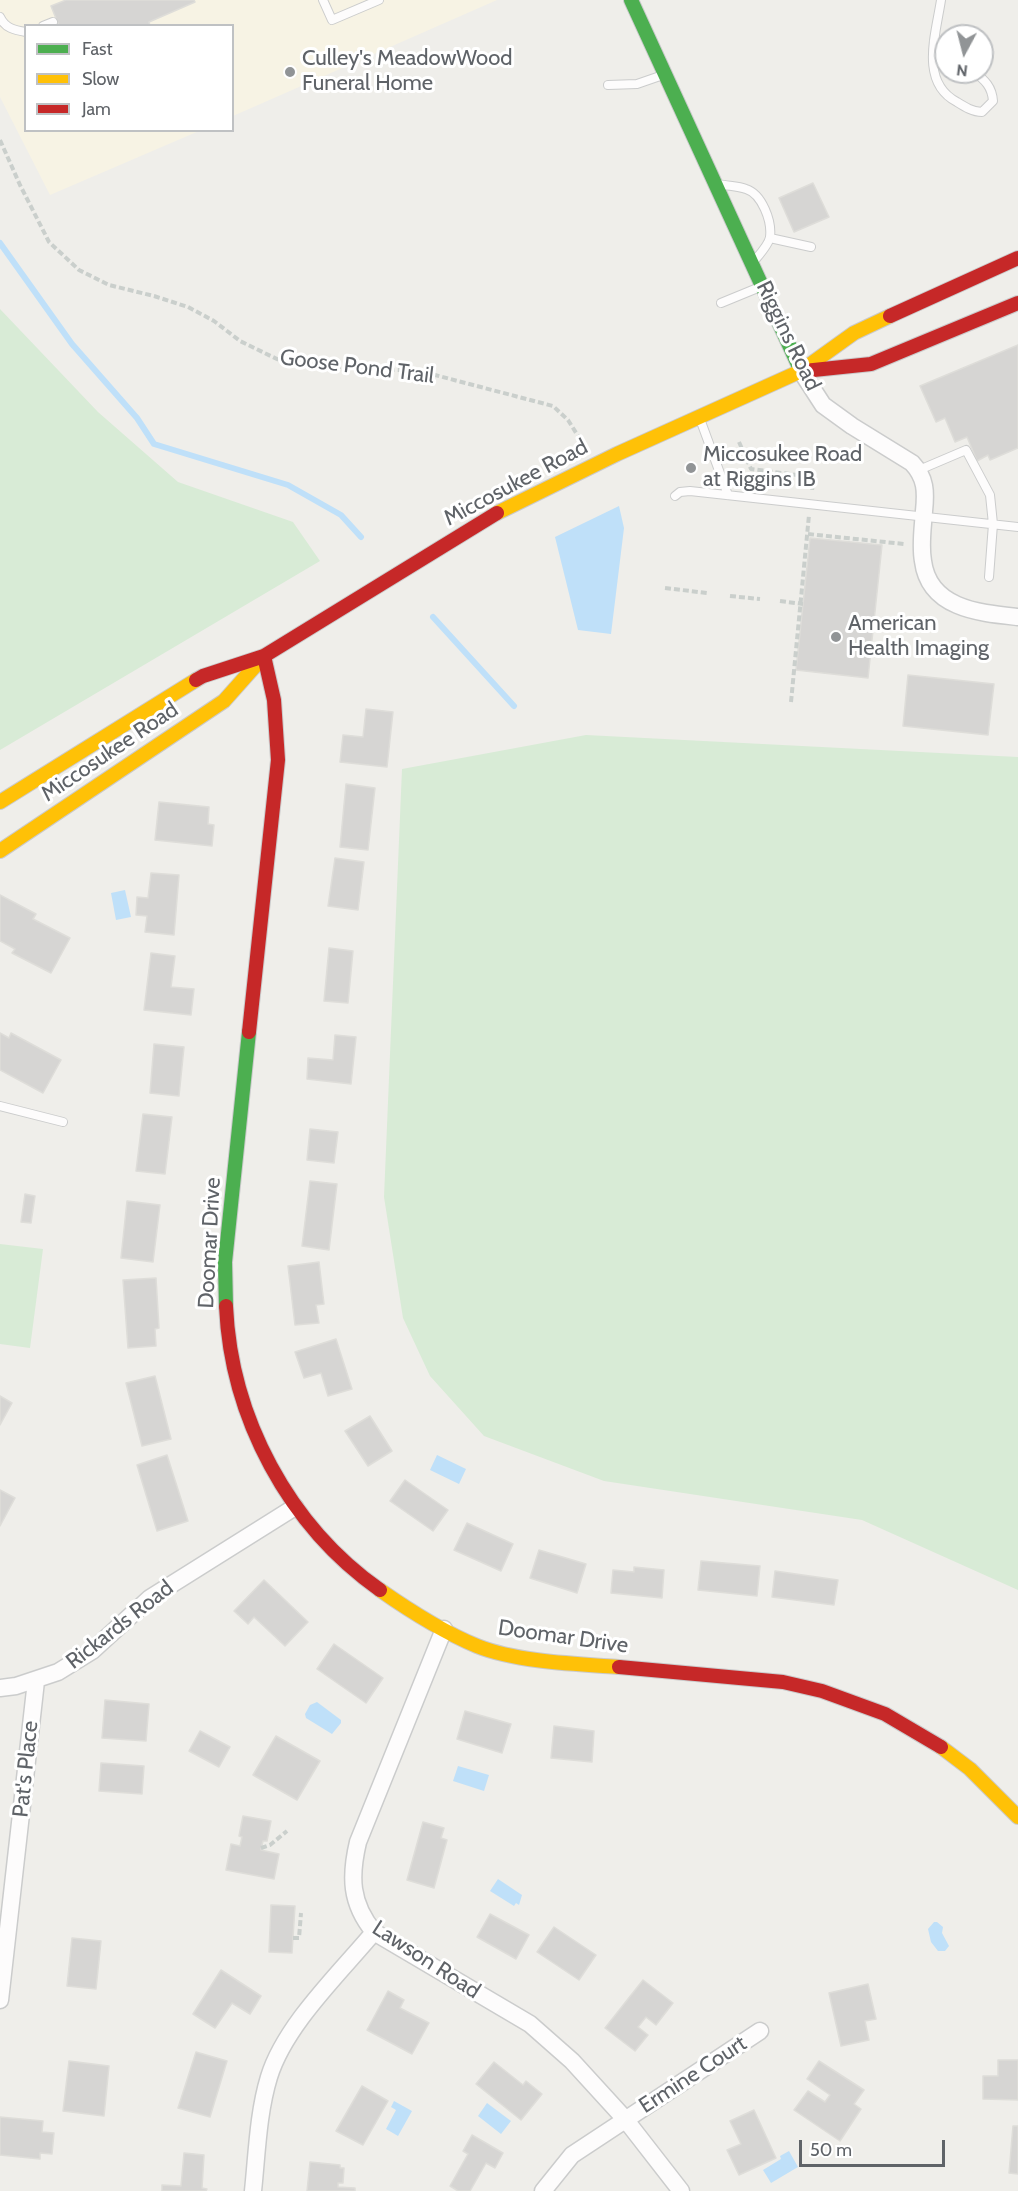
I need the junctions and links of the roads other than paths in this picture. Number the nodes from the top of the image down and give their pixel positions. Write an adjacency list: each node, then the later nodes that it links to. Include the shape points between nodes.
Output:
1 (322, 0): 2 (lane, via 332,20)
2 (376, 0)
3 (631, 0): 12 (street, Riggins Road)
4 (942, 0): 8 (lane)
5 (0, 17): 9 (lane, via 3,24)
6 (53, 22): 7 (lane)
7 (48, 24)
8 (937, 24)
9 (24, 31)
10 (934, 41): 11 (lane)
11 (934, 70)
12 (665, 74): 15 (lane, via 638,84); 16 (street, Riggins Road)
13 (938, 84): 14 (lane, via 951,99 982,112 993,101)
14 (988, 84)
15 (608, 85)
16 (715, 184): 17 (lane, via 754,193 764,206); 20 (street, Riggins Road)
17 (770, 238): 18 (lane); 20 (lane)
18 (811, 247)
19 (1018, 258): 24 (street, Miccosukee Road, via 854,333)
20 (753, 264): 21 (street, Riggins Road)
21 (763, 286): 22 (lane); 24 (street, Riggins Road)
22 (721, 303)
23 (1018, 303): 24 (street, Miccosukee Road, via 872,364)
24 (801, 371): 25 (street, Miccosukee Road); 26 (street, Riggins Road, via 823,405)
25 (699, 418): 27 (lane); 34 (street, Miccosukee Road, via 497,513)
26 (919, 470): 29 (street, via 926,492); 30 (lane, via 966,450 990,495)
27 (728, 495): 28 (lane, via 690,491); 29 (lane)
28 (675, 496)
29 (924, 516): 30 (lane); 33 (street, via 923,563 927,578 937,591 951,603 967,609)
30 (993, 524): 31 (lane); 32 (lane)
31 (1018, 526)
32 (989, 577)
33 (1018, 617)
34 (264, 656): 35 (street, Miccosukee Road, via 203,676); 36 (street, Miccosukee Road, via 224,701); 39 (street, Doomar Drive, via 274,700 278,760 225,1262 226,1316 232,1363 248,1419 273,1474)
35 (0, 802)
36 (0, 851)
37 (0, 1106): 38 (lane)
38 (63, 1122)
39 (295, 1507): 40 (street, Doomar Drive, via 323,1542 358,1575 404,1608); 41 (street, Rickards Road, via 150,1598 92,1651)
40 (444, 1629): 43 (street, Doomar Drive, via 479,1646 539,1659 788,1683 830,1692 910,1726 946,1749); 44 (street, Lawson Road, via 358,1842 352,1866 358,1907)
41 (36, 1681): 42 (street, Rickards Road); 45 (street, Pat's Place)
42 (0, 1688)
43 (1018, 1817)
44 (374, 1932): 47 (street, Lawson Road, via 530,2024 572,2061); 48 (street, via 298,2022 278,2055 262,2108)
45 (0, 2000)
46 (760, 2031): 47 (street, Ermine Court)
47 (625, 2119): 49 (street, Ermine Court, via 572,2155); 50 (street, Lawson Road)
48 (253, 2191)
49 (543, 2191)
50 (681, 2191)

